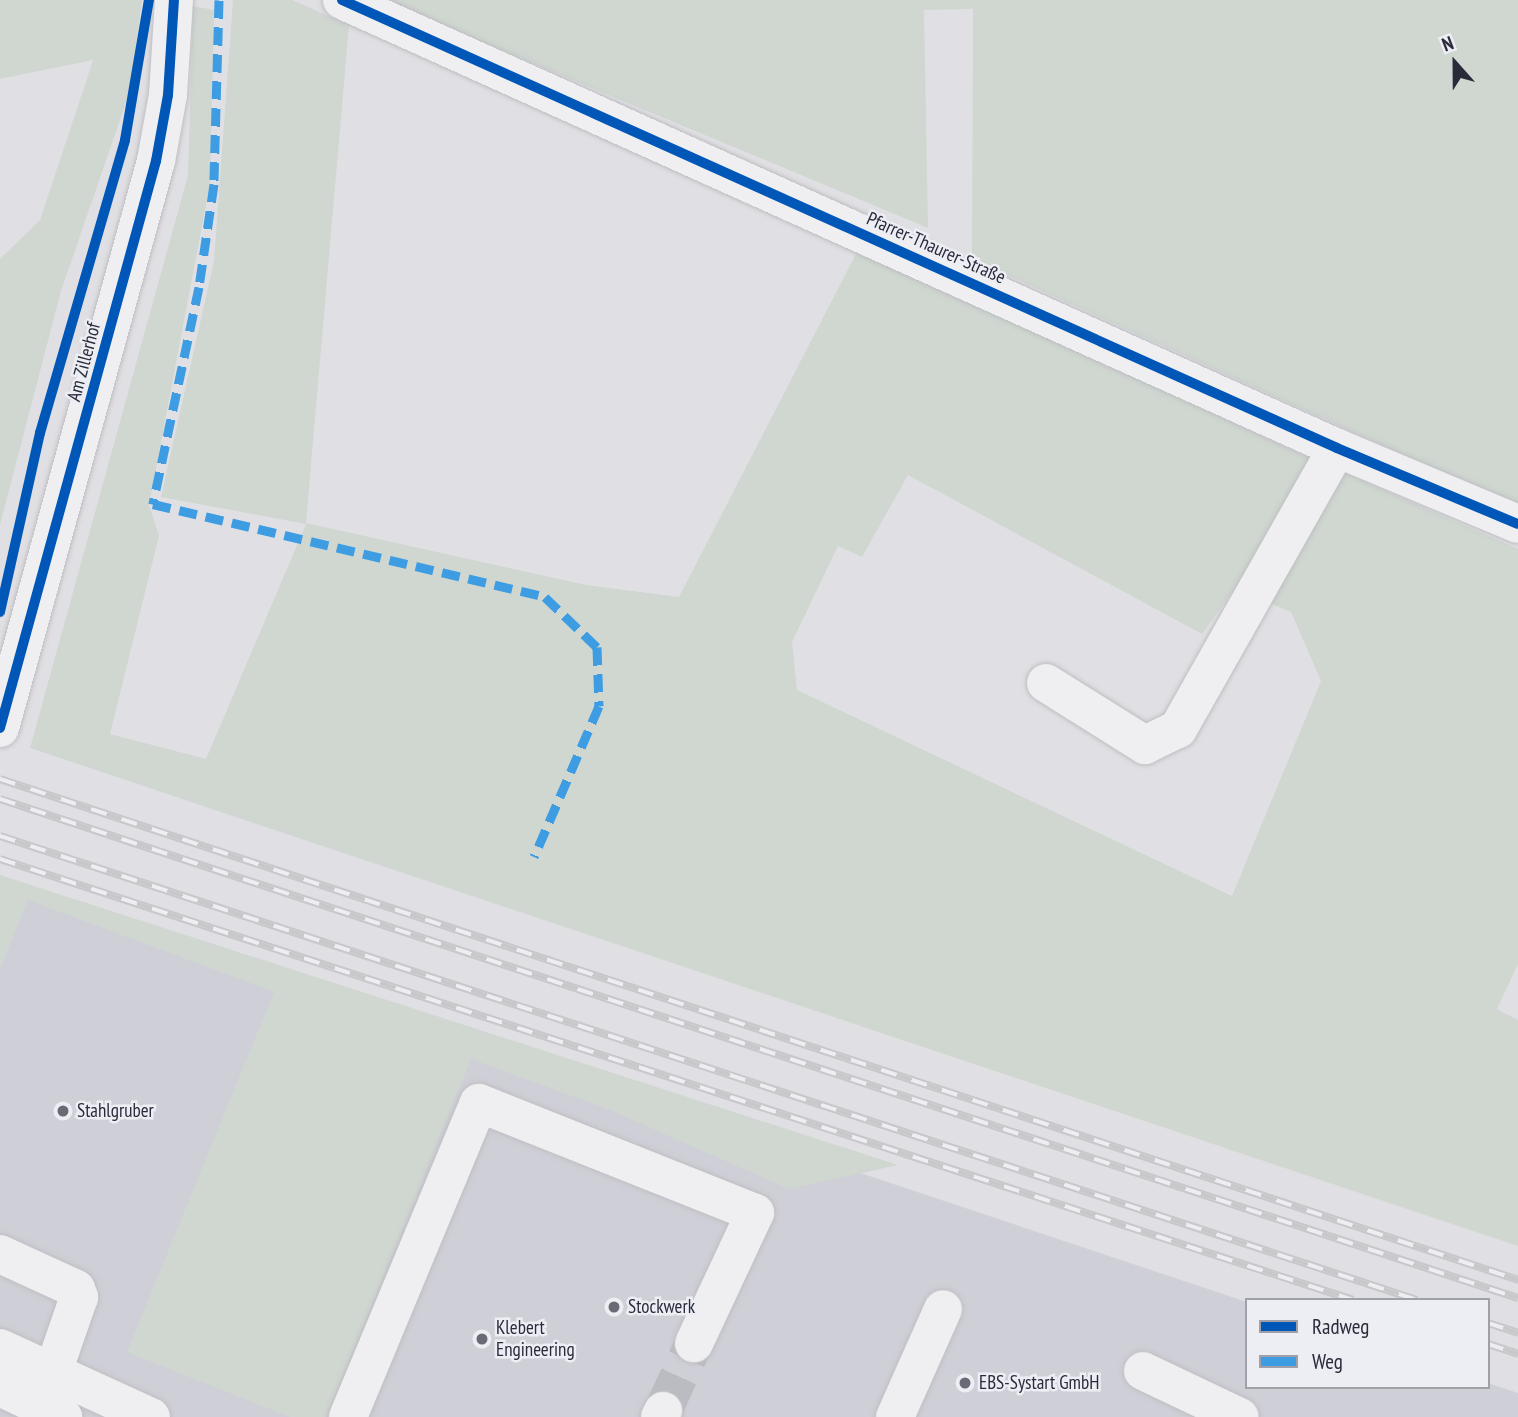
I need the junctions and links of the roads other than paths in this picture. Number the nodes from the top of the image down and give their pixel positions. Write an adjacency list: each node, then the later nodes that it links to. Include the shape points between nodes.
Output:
1 (174, 0): 6 (street, Am Zillerhof, via 168,95 156,162)
2 (342, 0): 3 (street, Pfarrer-Thaurer-Straße)
3 (1337, 448): 4 (street, Pfarrer-Thaurer-Straße); 5 (street, via 1178,729 1145,744)
4 (1518, 524)
5 (1046, 683)
6 (0, 728)
7 (0, 1254): 12 (street, via 76,1289 79,1297)
8 (943, 1309): 16 (street)
9 (694, 1343): 15 (street, via 755,1213 479,1103)
10 (7, 1351): 12 (street); 13 (street, via 2,1388)
11 (1143, 1371): 17 (street)
12 (53, 1372): 14 (street)
13 (63, 1417)
14 (152, 1417)
15 (348, 1417)
16 (895, 1417)
17 (1240, 1417)

